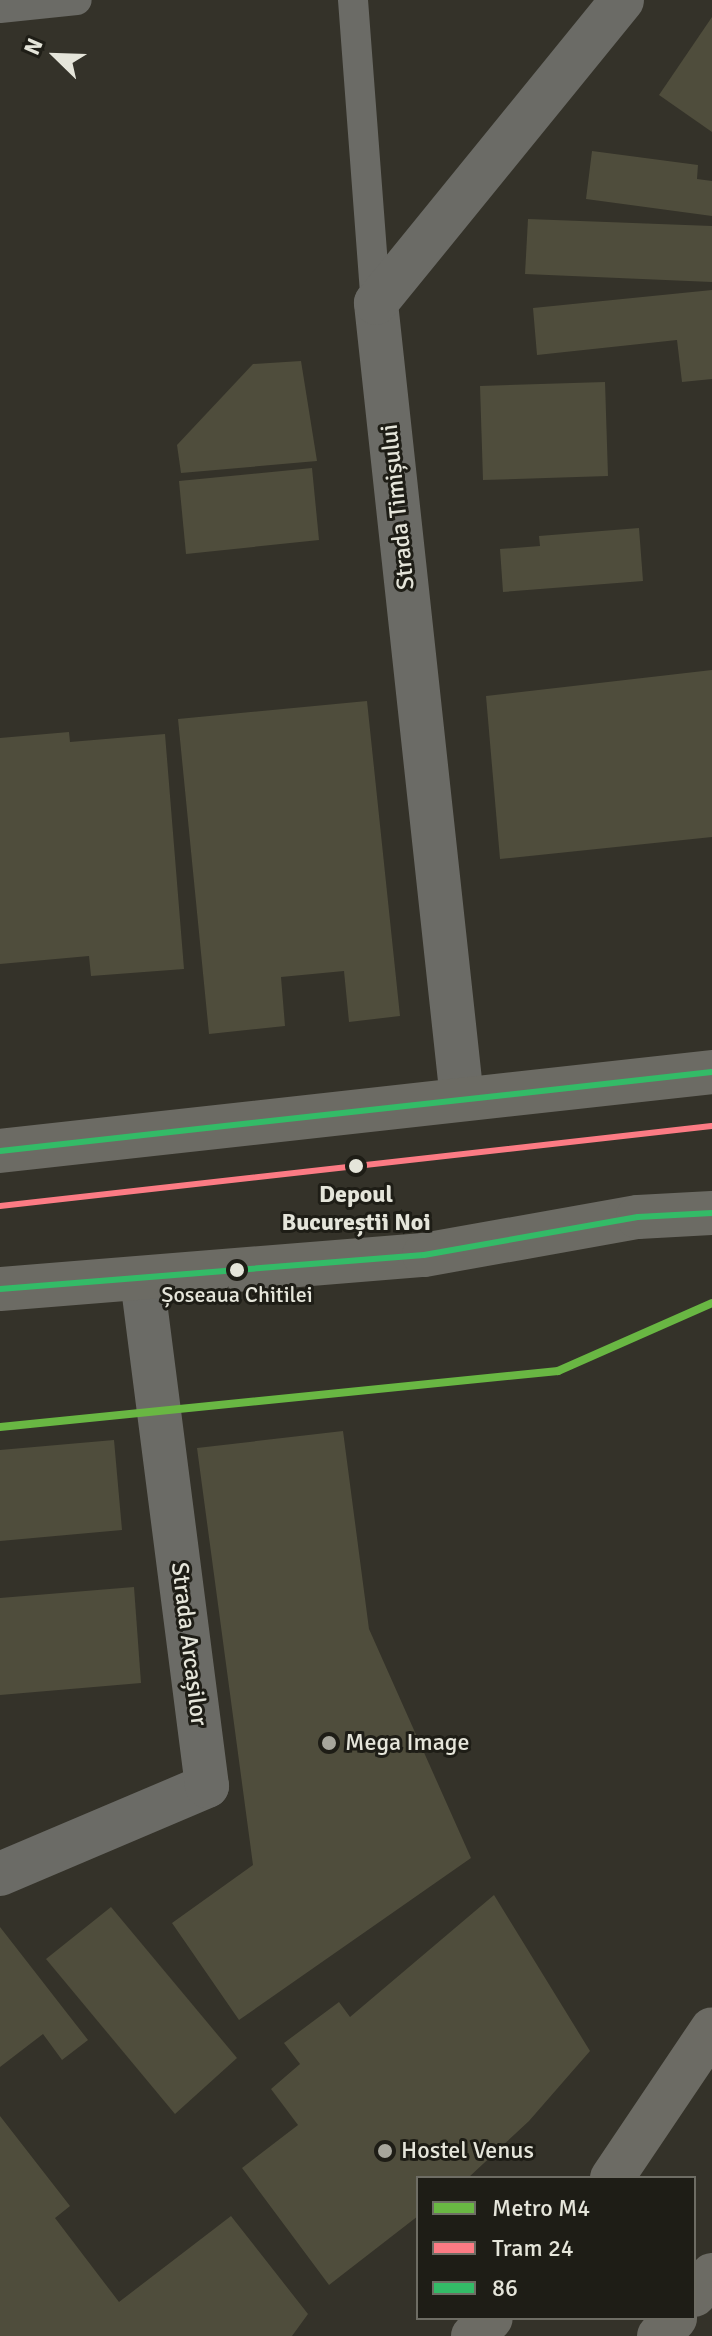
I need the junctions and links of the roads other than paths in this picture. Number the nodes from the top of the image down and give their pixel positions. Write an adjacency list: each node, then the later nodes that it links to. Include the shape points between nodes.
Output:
1 (77, 0): 4 (lane)
2 (353, 0): 5 (lane)
3 (622, 0): 5 (street)
4 (0, 8)
5 (376, 303): 7 (street, Strada Timișului)
6 (712, 1072): 7 (main road)
7 (462, 1099): 8 (main road)
8 (0, 1151)
9 (712, 1213): 10 (main road, via 638,1217 424,1255)
10 (142, 1279): 11 (main road); 12 (street, Strada Arcașilor, via 207,1786)
11 (0, 1289)
12 (0, 1874)
13 (712, 2029): 14 (main road)
14 (613, 2176)
15 (712, 2275): 16 (main road)
16 (696, 2293)
17 (489, 2320): 19 (main road)
18 (673, 2320): 20 (main road)
19 (473, 2336)
20 (659, 2336)

